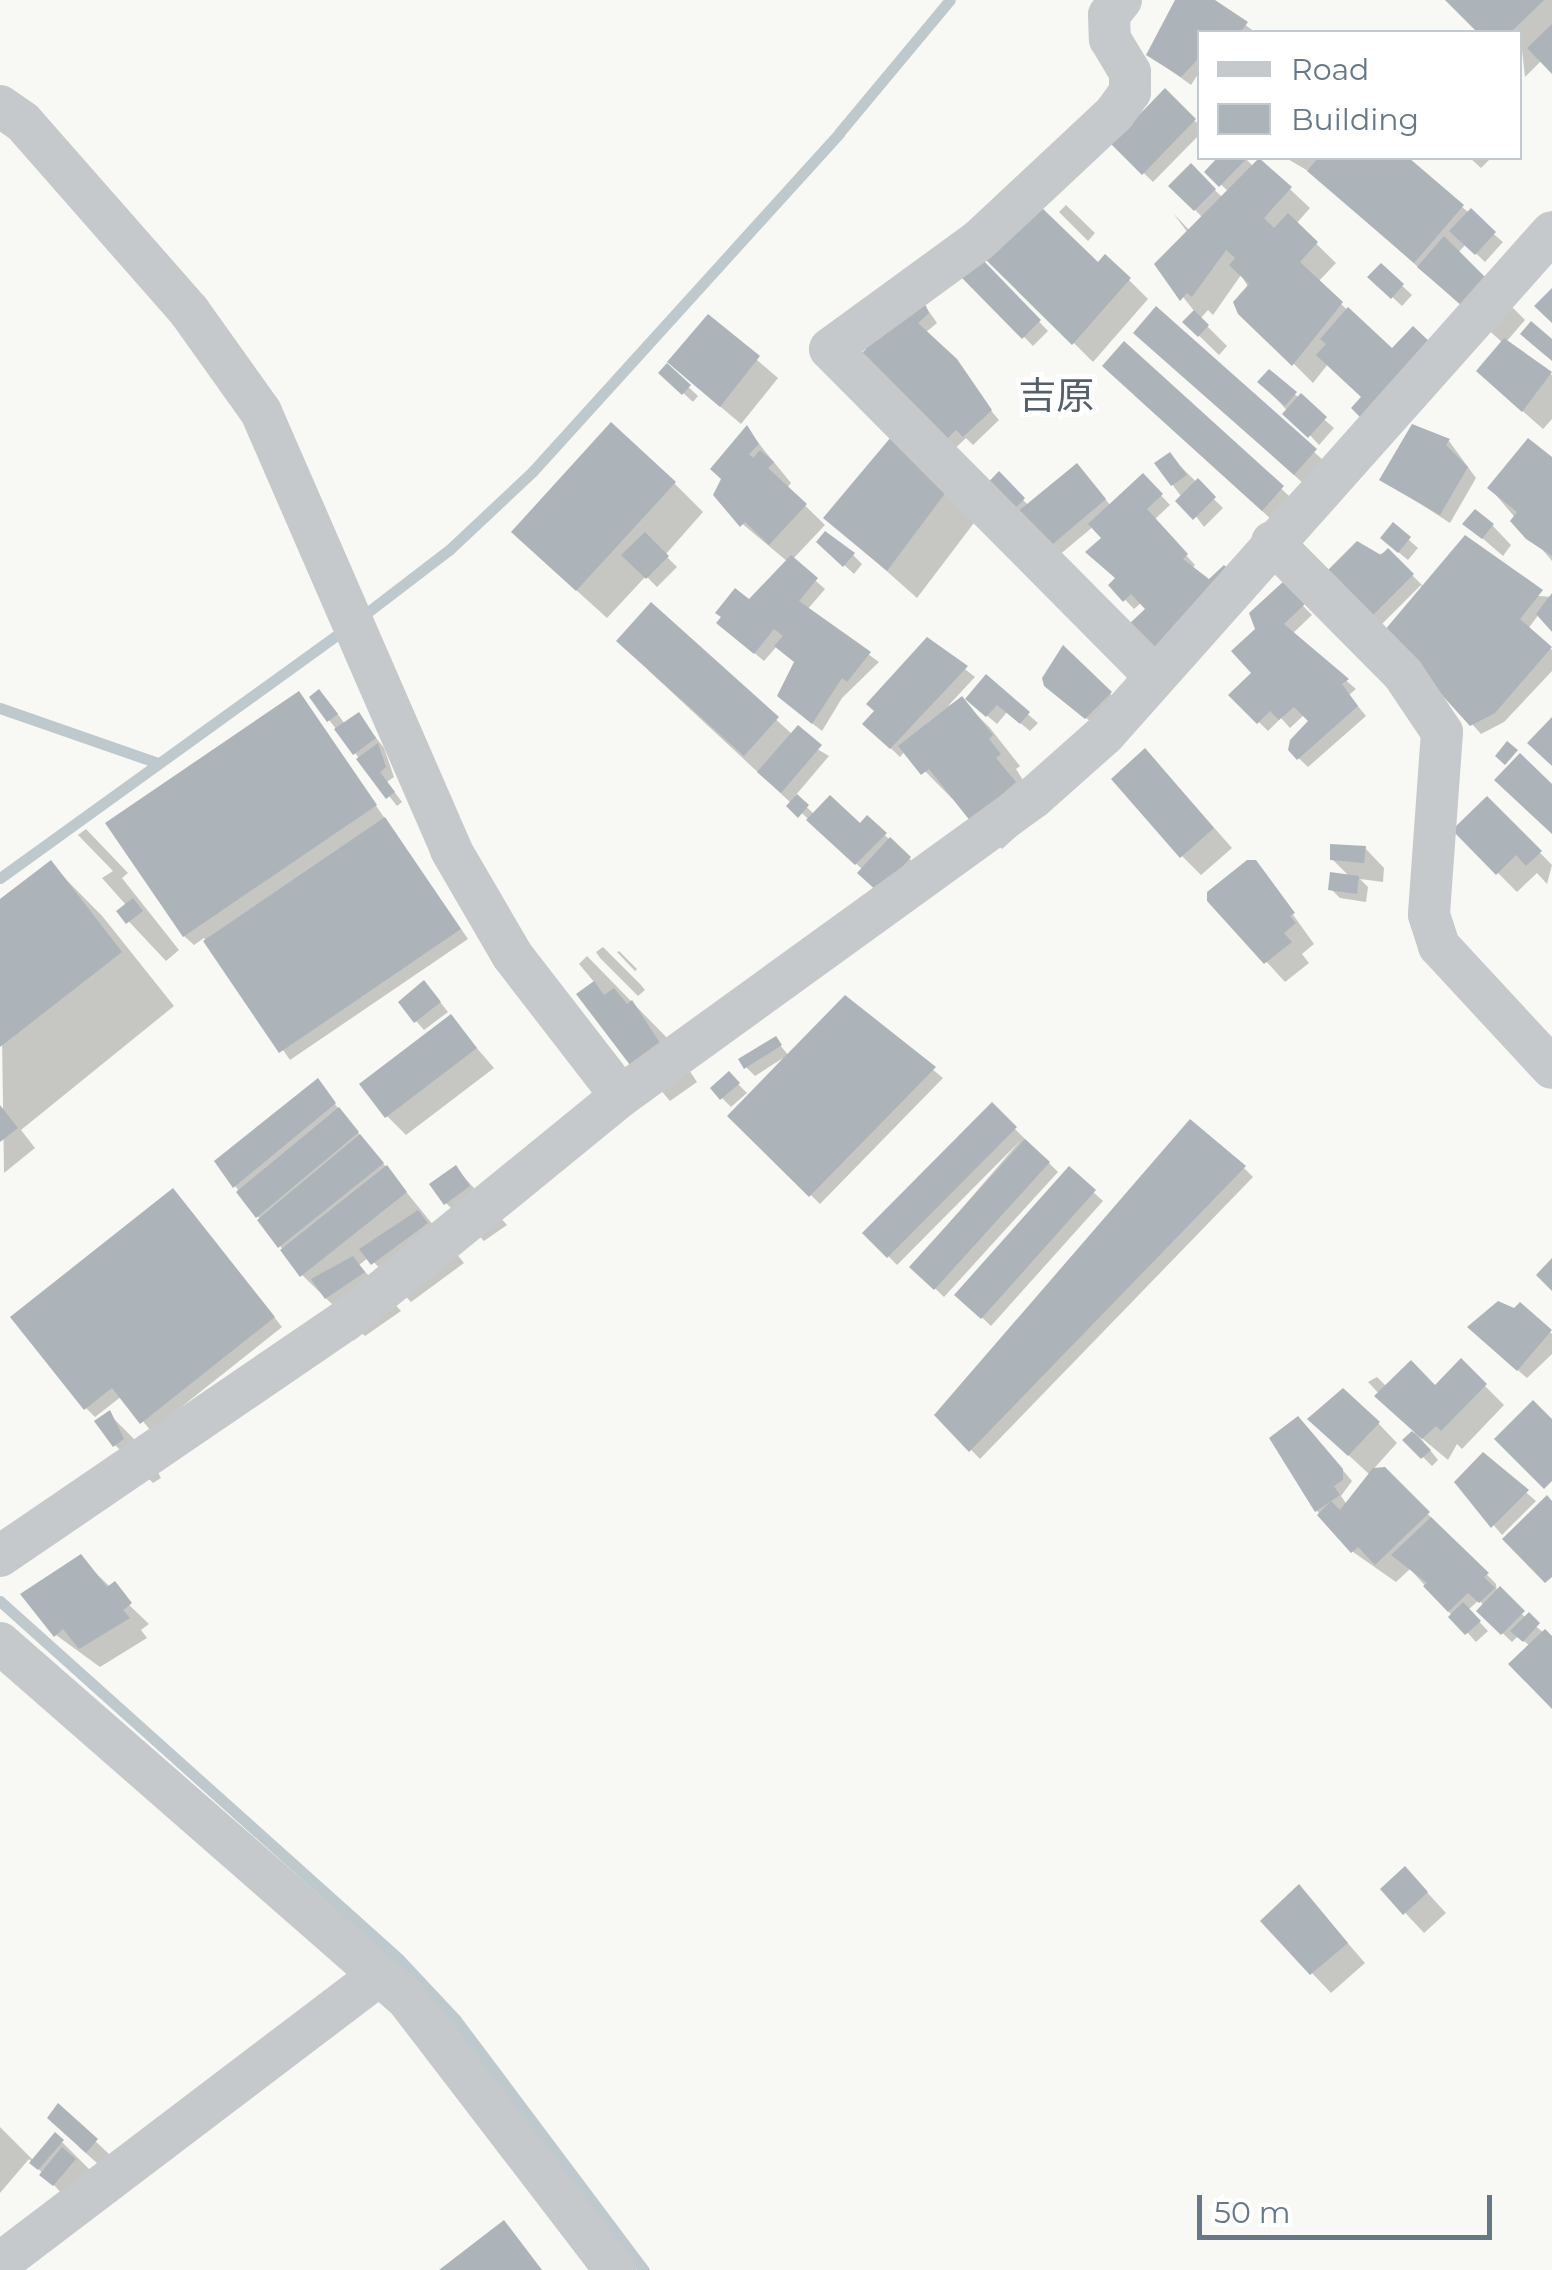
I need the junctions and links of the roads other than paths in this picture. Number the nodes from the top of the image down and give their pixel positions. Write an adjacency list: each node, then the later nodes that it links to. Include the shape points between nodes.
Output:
1 (1121, 0): 5 (street, via 1109,15 1110,38 1130,72 1130,92 1115,113 978,241 830,349)
2 (0, 106): 7 (street, via 23,122 224,354 261,412 355,621 398,741 451,850 512,955)
3 (1552, 232): 4 (street)
4 (1272, 542): 5 (street); 6 (street, via 1404,674 1442,732 1429,915 1438,946)
5 (1155, 676): 7 (street, via 1105,734 1033,798)
6 (1552, 1068)
7 (621, 1096): 8 (street, via 344,1321)
8 (0, 1556)
9 (0, 1643): 10 (street)
10 (379, 1976): 11 (street); 12 (street, via 432,2026)
11 (0, 2263)
12 (614, 2270)

